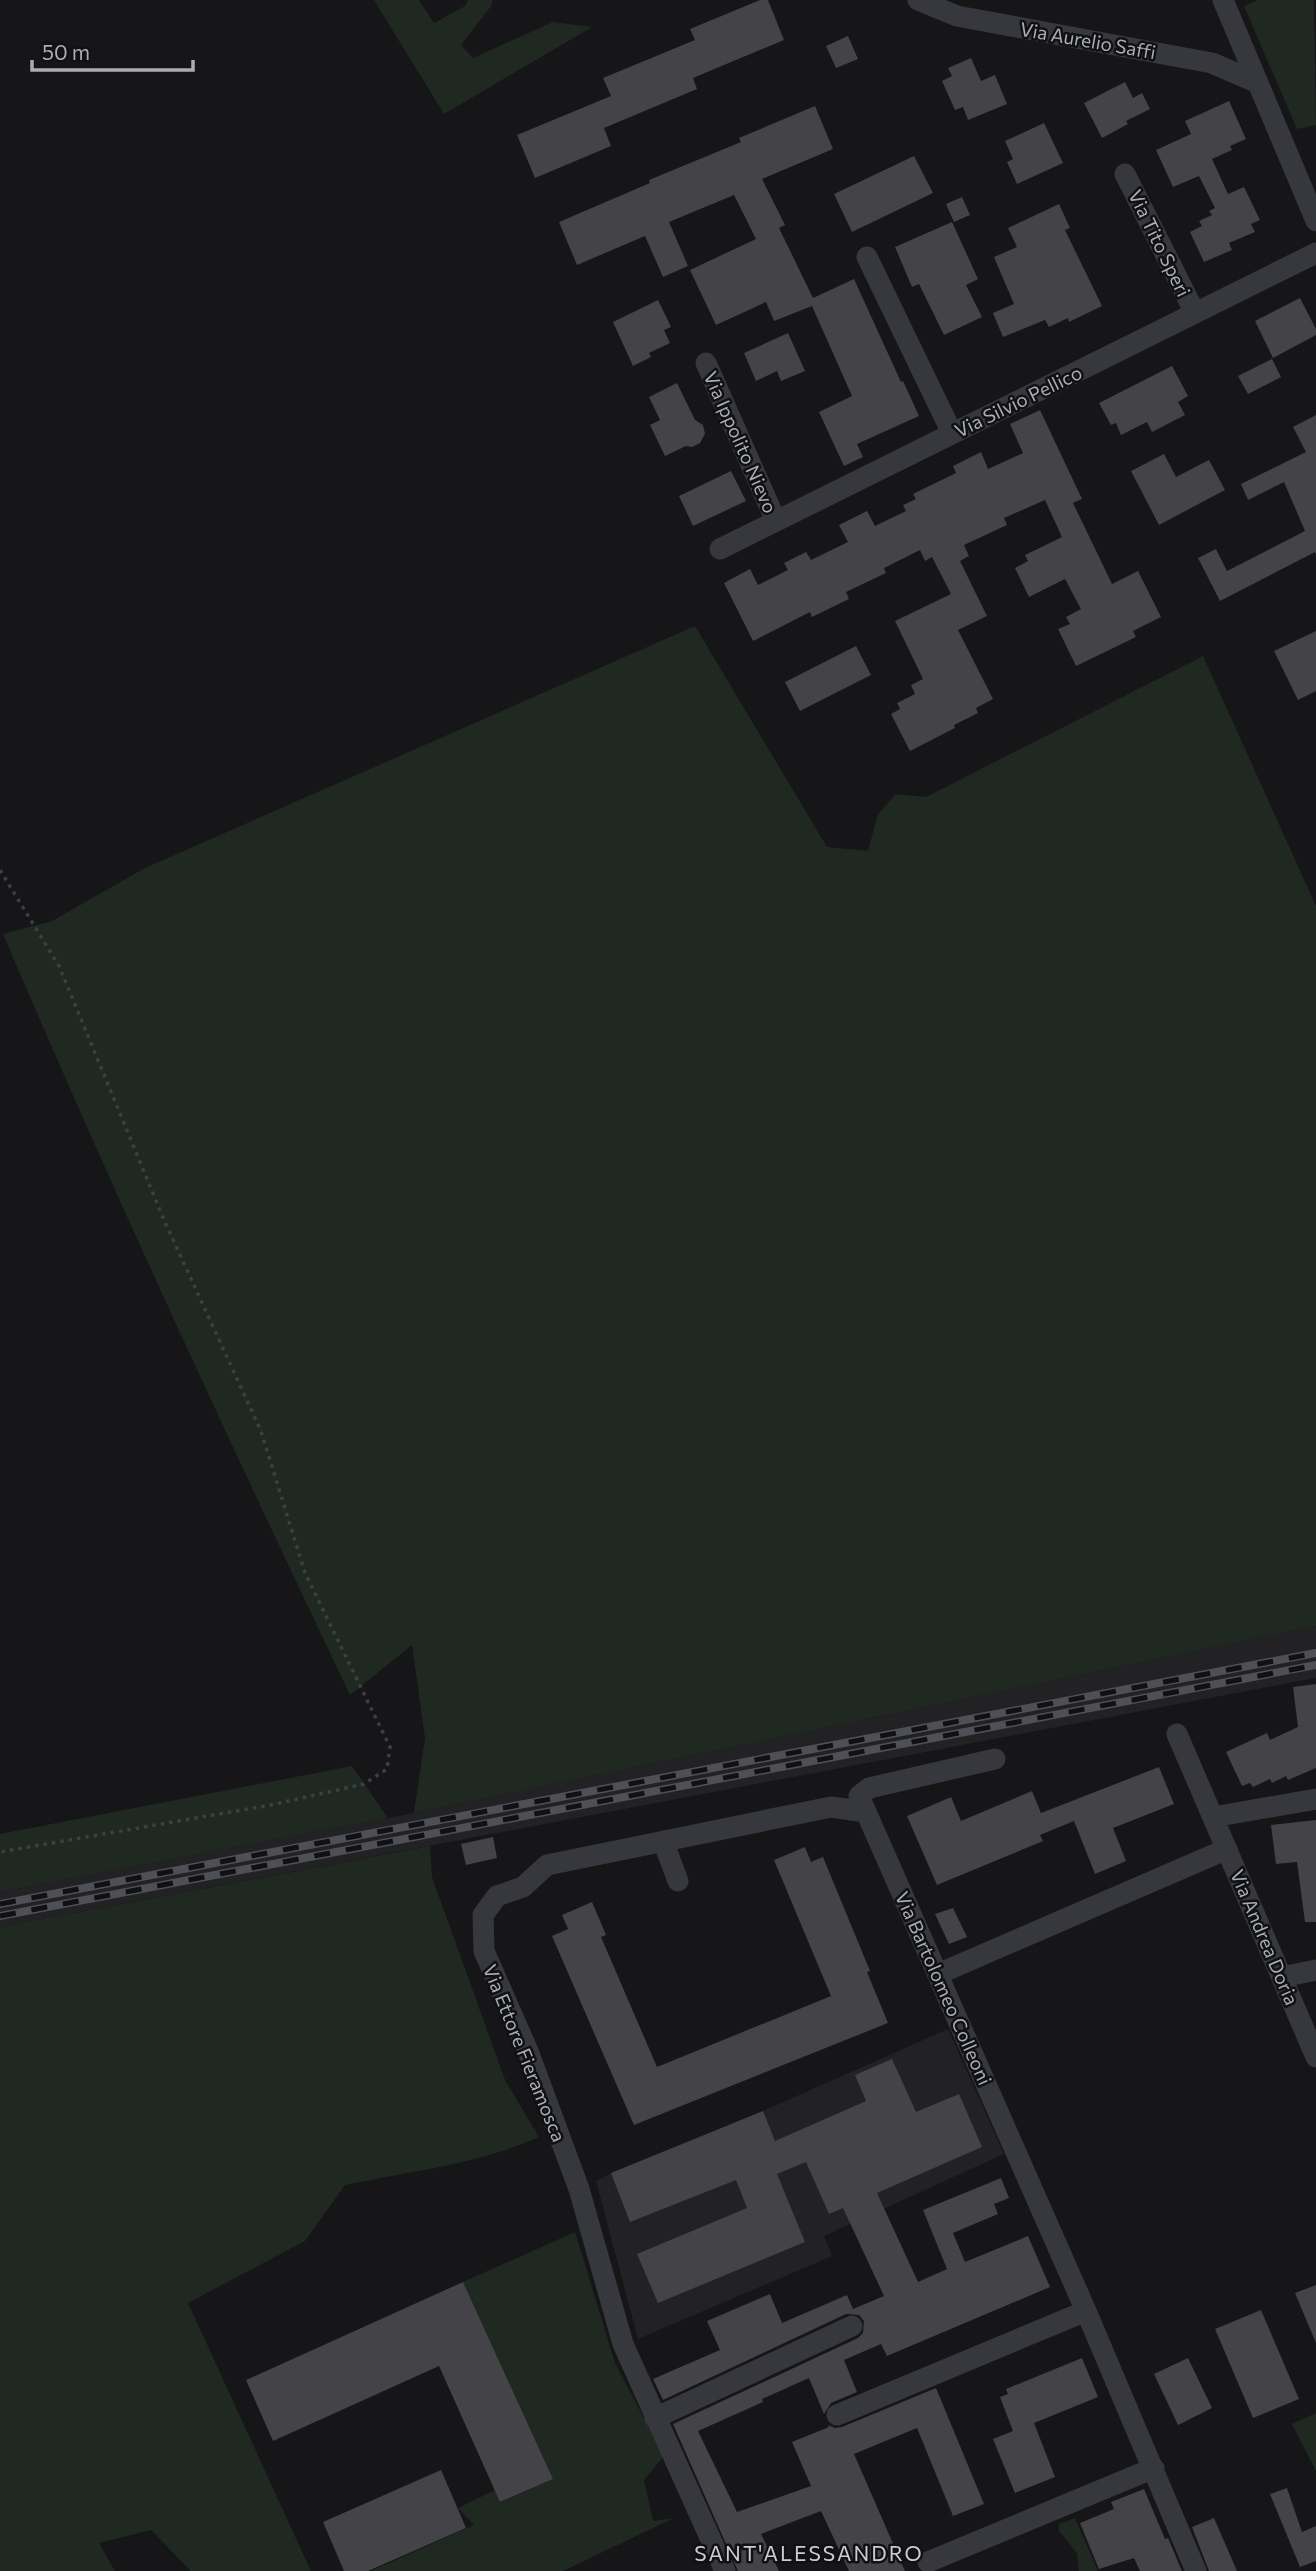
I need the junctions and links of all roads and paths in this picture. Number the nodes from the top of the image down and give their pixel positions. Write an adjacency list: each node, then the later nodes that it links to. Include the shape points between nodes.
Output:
1 (918, 0): 3 (street, Via Aurelio Saffi, via 957,16 1212,63)
2 (1223, 0): 3 (street)
3 (1258, 83): 5 (street)
4 (1125, 174): 8 (street, Via Tito Speri)
5 (1316, 221)
6 (1316, 253): 8 (street, Via Silvio Pellico)
7 (867, 257): 10 (street)
8 (1195, 313): 10 (street, Via Silvio Pellico)
9 (706, 363): 11 (street, Via Ippolito Nievo)
10 (952, 433): 11 (street, Via Silvio Pellico)
11 (776, 521): 12 (street, Via Silvio Pellico)
12 (720, 549)
13 (0, 870): 21 (path, via 59,966 164,1220 261,1431 305,1573 390,1747 387,1769 364,1784 271,1805)
14 (1177, 1734): 18 (street, Via Andrea Doria)
15 (995, 1759): 17 (street, via 869,1788 859,1796)
16 (1316, 1799): 18 (street)
17 (866, 1812): 19 (street, Via Ettore Fieramosca, via 831,1807); 24 (street, Via Bartolomeo Colleoni)
18 (1213, 1817): 20 (street, Via Andrea Doria)
19 (663, 1841): 22 (street); 30 (street, Via Ettore Fieramosca, via 547,1865 523,1887 497,1896 482,1916 484,1951 533,2064 579,2189 623,2344)
20 (1227, 1849): 24 (street); 25 (street, Via Andrea Doria)
21 (0, 1852)
22 (678, 1881)
23 (1316, 1970): 25 (street)
24 (938, 1974): 27 (street, Via Bartolomeo Colleoni)
25 (1282, 1977): 26 (street, Via Andrea Doria)
26 (1316, 2057)
27 (1086, 2311): 29 (street); 31 (street, Via Bartolomeo Colleoni)
28 (852, 2326): 30 (street)
29 (837, 2415)
30 (655, 2418): 33 (street, Via Ettore Fieramosca)
31 (1154, 2468): 32 (street); 34 (street, Via Bartolomeo Colleoni)
32 (928, 2562)
33 (724, 2571)
34 (1196, 2571)

